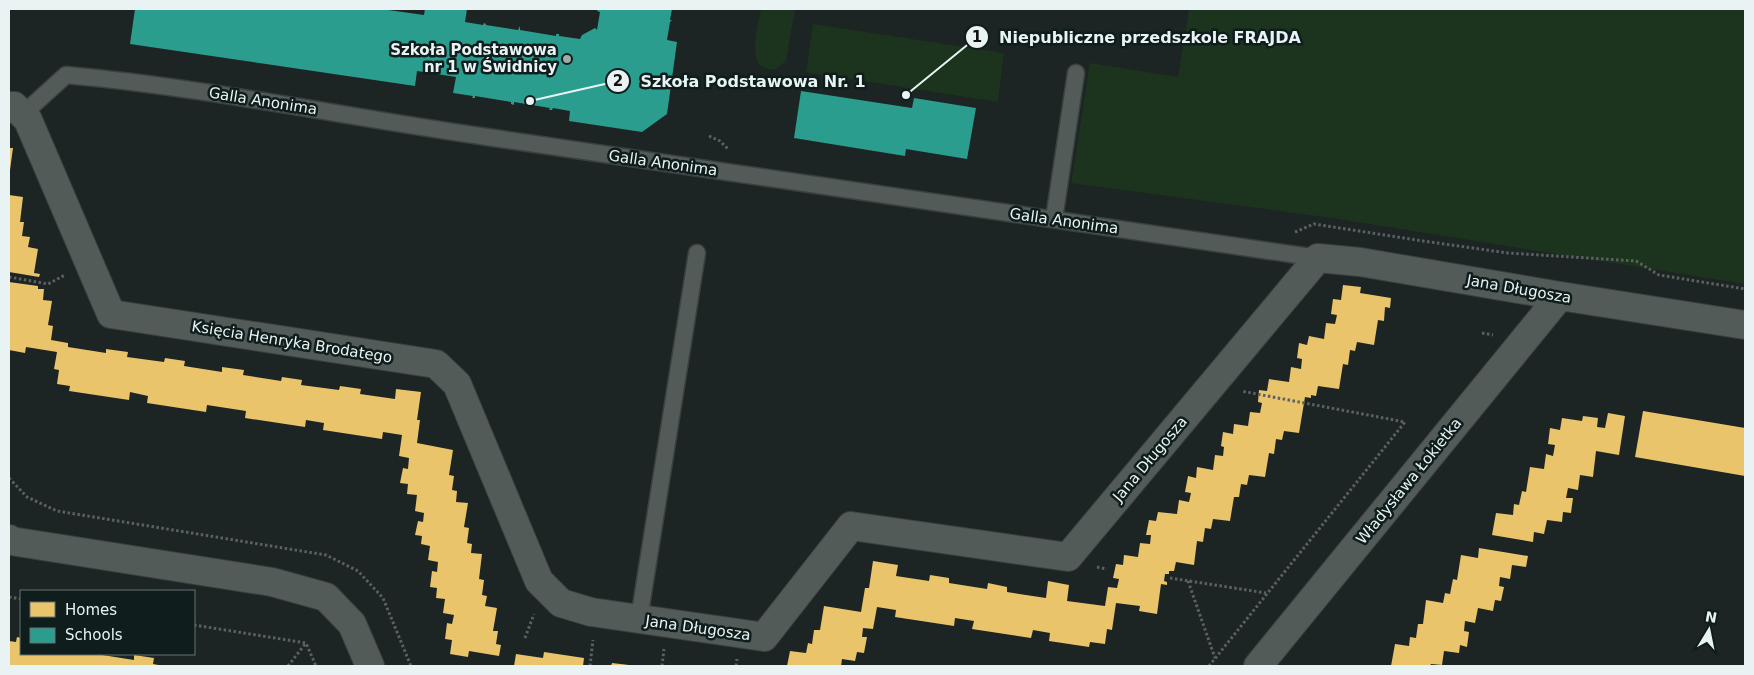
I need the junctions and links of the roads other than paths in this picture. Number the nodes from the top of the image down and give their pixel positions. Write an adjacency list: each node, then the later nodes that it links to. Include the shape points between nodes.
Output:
1 (1076, 73): 3 (lane)
2 (16, 110): 3 (lane, Galla Anonima, via 66,75 111,79); 9 (street, Księcia Henryka Brodatego, via 28,120 111,314 436,364 457,384 539,581)
3 (1054, 220): 5 (lane, Galla Anonima)
4 (697, 252): 10 (lane)
5 (1318, 258): 6 (street, Jana Długosza, via 1360,262); 10 (street, Jana Długosza, via 1068,557 851,526 764,637)
6 (1560, 296): 7 (street, Jana Długosza); 12 (street, Władysława Łokietka)
7 (1745, 325)
8 (9, 539): 11 (street, via 272,582 326,597 352,624)
9 (561, 603): 10 (street, Jana Długosza, via 591,612)
10 (639, 619)
11 (370, 666)
12 (1258, 666)

